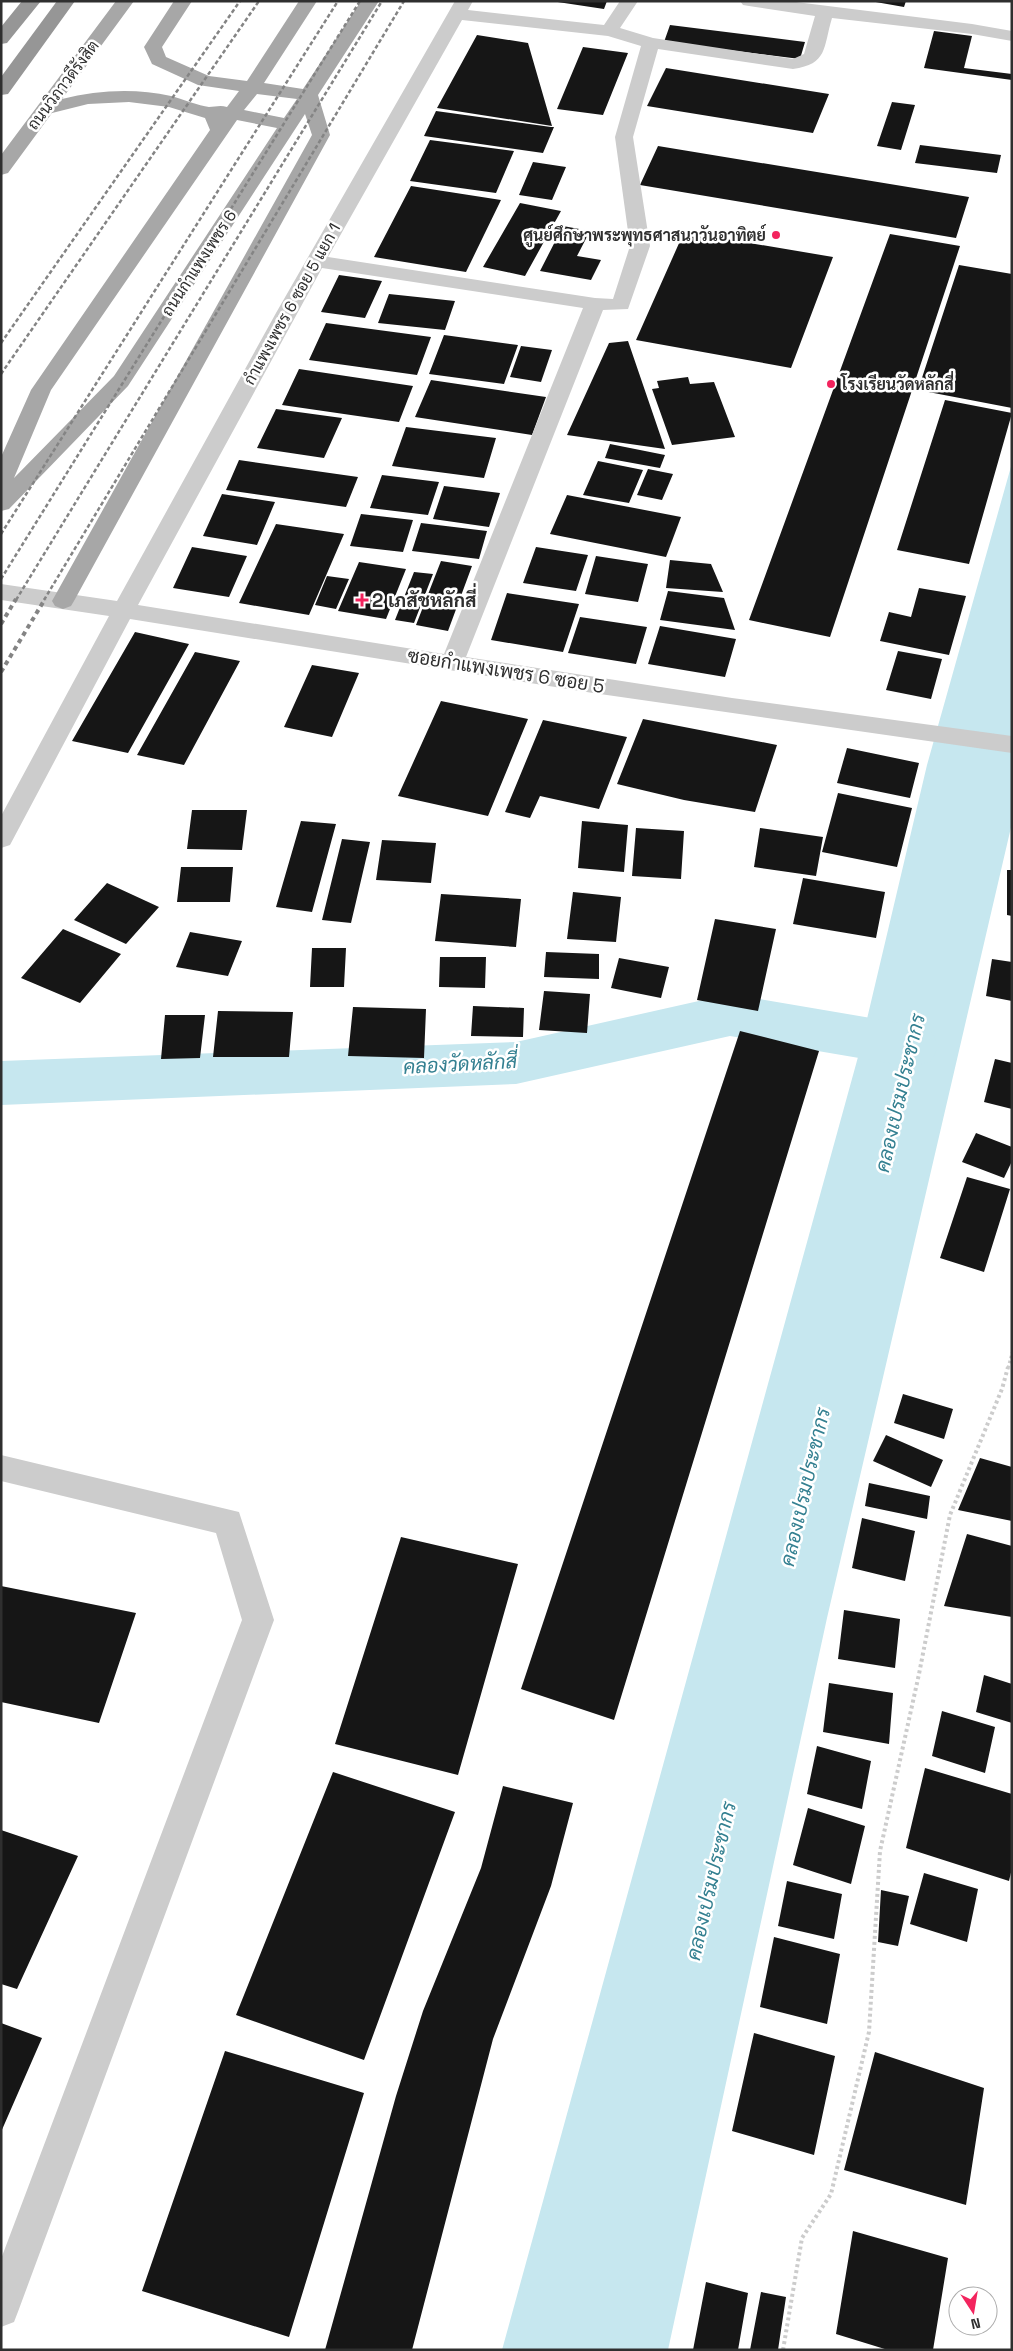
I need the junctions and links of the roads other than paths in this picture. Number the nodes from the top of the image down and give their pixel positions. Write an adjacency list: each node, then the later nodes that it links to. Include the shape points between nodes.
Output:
1 (32, 1): 13 (highway)
2 (66, 1): 16 (highway)
3 (125, 1): 19 (main road, ถนนวิภาวดีรังสิต)
4 (183, 1): 15 (main road, via 153,46 158,60 205,81)
5 (308, 1): 15 (main road)
6 (370, 1): 17 (main road, ถนนกำแพงเพชร 6)
7 (630, 1): 11 (street)
8 (749, 1): 10 (street)
9 (461, 7): 11 (street); 24 (street, กำแพงเพชร 6 ซอย 5 แยก 1)
10 (826, 12): 12 (street); 14 (street, via 812,56 805,62 793,64)
11 (609, 31): 14 (street)
12 (1012, 36)
13 (1, 39)
14 (651, 43): 25 (street, via 624,137 640,246 621,305)
15 (253, 86): 17 (main road); 20 (main road)
16 (1, 90)
17 (309, 95): 21 (main road, ถนนกำแพงเพชร 6); 29 (main road, via 321,135)
18 (188, 105): 19 (main road, via 116,96 72,101); 20 (main road); 22 (main road, via 213,114)
19 (45, 109): 23 (main road, ถนนวิภาวดีรังสิต)
20 (232, 112): 21 (main road); 22 (main road)
21 (289, 125): 27 (main road, ถนนกำแพงเพชร 6, via 121,381)
22 (219, 130): 26 (main road, via 42,390)
23 (1, 169)
24 (316, 261): 25 (street); 30 (street, กำแพงเพชร 6 ซอย 5 แยก 1)
25 (595, 304): 31 (street)
26 (1, 483)
27 (1, 504)
28 (1, 592): 29 (street, ซอยกำแพงเพชร 6 ซอย 5)
29 (63, 601): 30 (street, ซอยกำแพงเพชร 6 ซอย 5)
30 (124, 609): 31 (street, ซอยกำแพงเพชร 6 ซอย 5); 33 (street, กำแพงเพชร 6 ซอย 5 แยก 1)
31 (452, 663): 32 (street, ซอยกำแพงเพชร 6 ซอย 5)
32 (1012, 745)
33 (1, 839)
34 (1, 1468): 35 (street, via 228,1522 258,1620)
35 (1, 2309)

